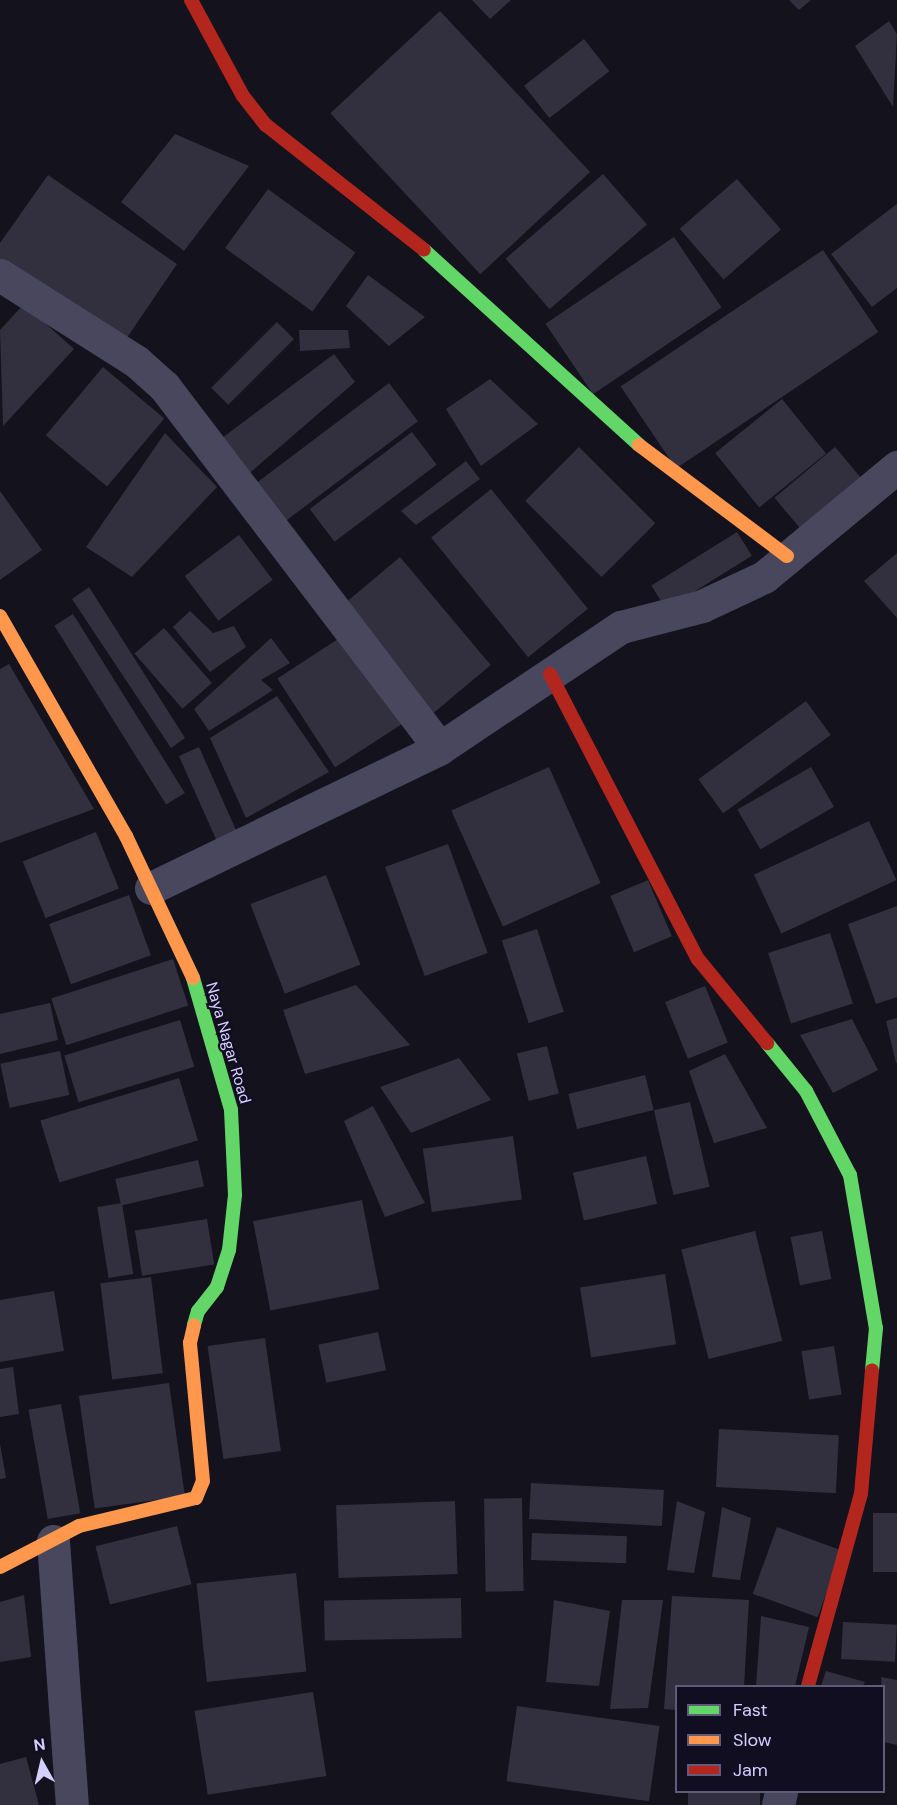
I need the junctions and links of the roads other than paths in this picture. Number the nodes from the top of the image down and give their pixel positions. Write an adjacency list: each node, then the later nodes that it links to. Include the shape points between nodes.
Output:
1 (191, 0): 4 (street, via 243,96 266,125 484,300 605,419)
2 (0, 275): 7 (street, via 137,362 164,386)
3 (897, 467): 4 (street)
4 (787, 556): 6 (street, via 764,577 702,606 621,627)
5 (0, 616): 8 (street)
6 (550, 674): 7 (street); 11 (street, via 698,959 806,1091 850,1175 876,1328 861,1494)
7 (440, 748): 8 (street)
8 (151, 888): 9 (street, Naya Nagar Road, via 201,996 231,1110 235,1194 229,1250 217,1287 198,1311 190,1343 203,1481 196,1498 78,1526)
9 (53, 1541): 10 (street, Naya Nagar Road); 12 (street)
10 (0, 1567)
11 (808, 1685)
12 (72, 1805)

